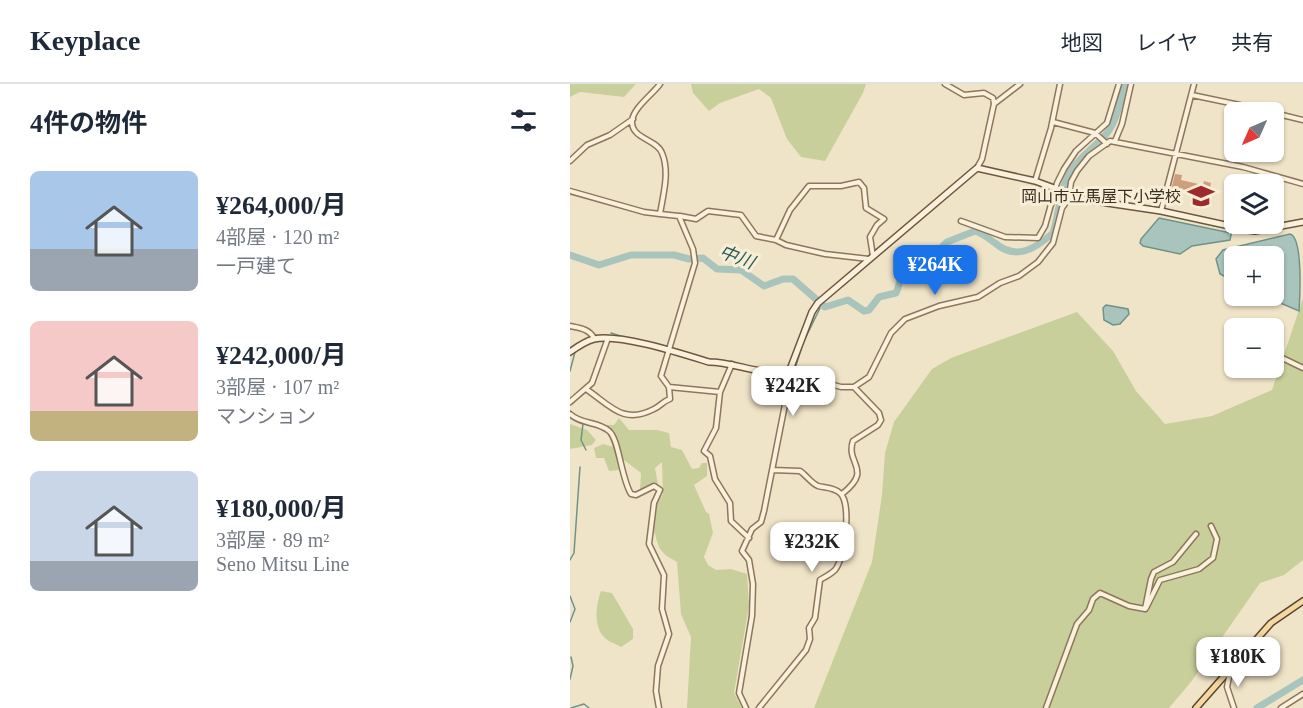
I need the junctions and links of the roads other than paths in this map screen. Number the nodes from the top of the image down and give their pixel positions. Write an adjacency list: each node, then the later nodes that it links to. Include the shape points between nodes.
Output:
1 (660, 84): 12 (street)
2 (945, 84): 10 (street, via 964,95 986,93)
3 (1020, 84): 10 (street)
4 (1119, 84): 15 (street, via 1110,116)
5 (1131, 84): 16 (street)
6 (1194, 84): 8 (street)
7 (1058, 85): 14 (street)
8 (1192, 95): 9 (street); 18 (street)
9 (1225, 102)
10 (994, 104): 20 (street)
11 (1284, 115): 13 (street)
12 (633, 119): 19 (street, via 587,145); 27 (street, via 635,132 657,145 663,154 665,177)
13 (1303, 120)
14 (1053, 122): 15 (street); 21 (street)
15 (1098, 135): 17 (street); 23 (street, via 1069,160)
16 (1115, 141): 17 (street); 18 (street)
17 (1106, 143): 25 (street, via 1085,160)
18 (1176, 153): 22 (street); 26 (street)
19 (570, 161)
20 (977, 168): 21 (main road); 32 (main road)
21 (1035, 182): 23 (main road)
22 (1303, 184)
23 (1056, 189): 25 (main road); 29 (street, via 1045,226 1035,239 1005,237)
24 (570, 191): 27 (street)
25 (1068, 194): 26 (main road); 43 (street, via 1053,243 1038,262 978,297 905,319 891,333 868,377)
26 (1161, 211): 30 (main road, via 1255,231)
27 (660, 214): 28 (street)
28 (679, 216): 31 (street, via 696,219 708,211 739,214 756,236); 36 (street, via 695,259)
29 (961, 221)
30 (1302, 223)
31 (776, 240): 32 (street, via 801,250); 32 (street, via 790,210 809,186 859,182 864,188 866,208 884,219 870,237)
32 (871, 258): 41 (main road, via 820,302)
33 (570, 326): 35 (street, via 584,329)
34 (608, 338): 35 (main road); 36 (main road); 44 (street, via 597,375)
35 (595, 339): 37 (main road)
36 (669, 351): 39 (main road); 42 (street, via 661,376)
37 (570, 352)
38 (1284, 359): 40 (street)
39 (732, 364): 41 (main road); 45 (street)
40 (1303, 368)
41 (791, 374): 43 (street); 48 (street)
42 (669, 387): 44 (street, via 670,399 658,408 630,417); 45 (street)
43 (854, 387): 49 (street, via 881,420 853,441 857,476)
44 (586, 389): 46 (street)
45 (720, 392): 52 (street, via 716,428 704,451 710,456 715,479 730,503 731,521)
46 (570, 402)
47 (570, 414): 57 (street, via 581,422 603,427 614,437 621,472 631,495 656,486 660,490 654,503 648,544 664,575 662,609 669,634 658,666)
48 (773, 470): 49 (street, via 800,471 815,485); 52 (street, via 761,521)
49 (841, 494): 59 (street, via 846,516 844,544 836,568 820,580 814,618 808,628 808,645)
50 (1211, 526): 54 (street, via 1216,539 1213,558 1199,569 1160,580)
51 (1196, 534): 54 (street, via 1173,562 1154,572)
52 (748, 537): 58 (street, via 742,551 750,564 752,609 739,693)
53 (1303, 601): 55 (main road, via 1270,623)
54 (1145, 609): 60 (street, via 1098,594 1077,624)
55 (1230, 670): 61 (main road); 62 (street, via 1227,687)
56 (1303, 694): 63 (street)
57 (659, 708)
58 (746, 708)
59 (759, 708)
60 (1046, 708)
61 (1196, 708)
62 (1234, 708)
63 (1281, 708)

